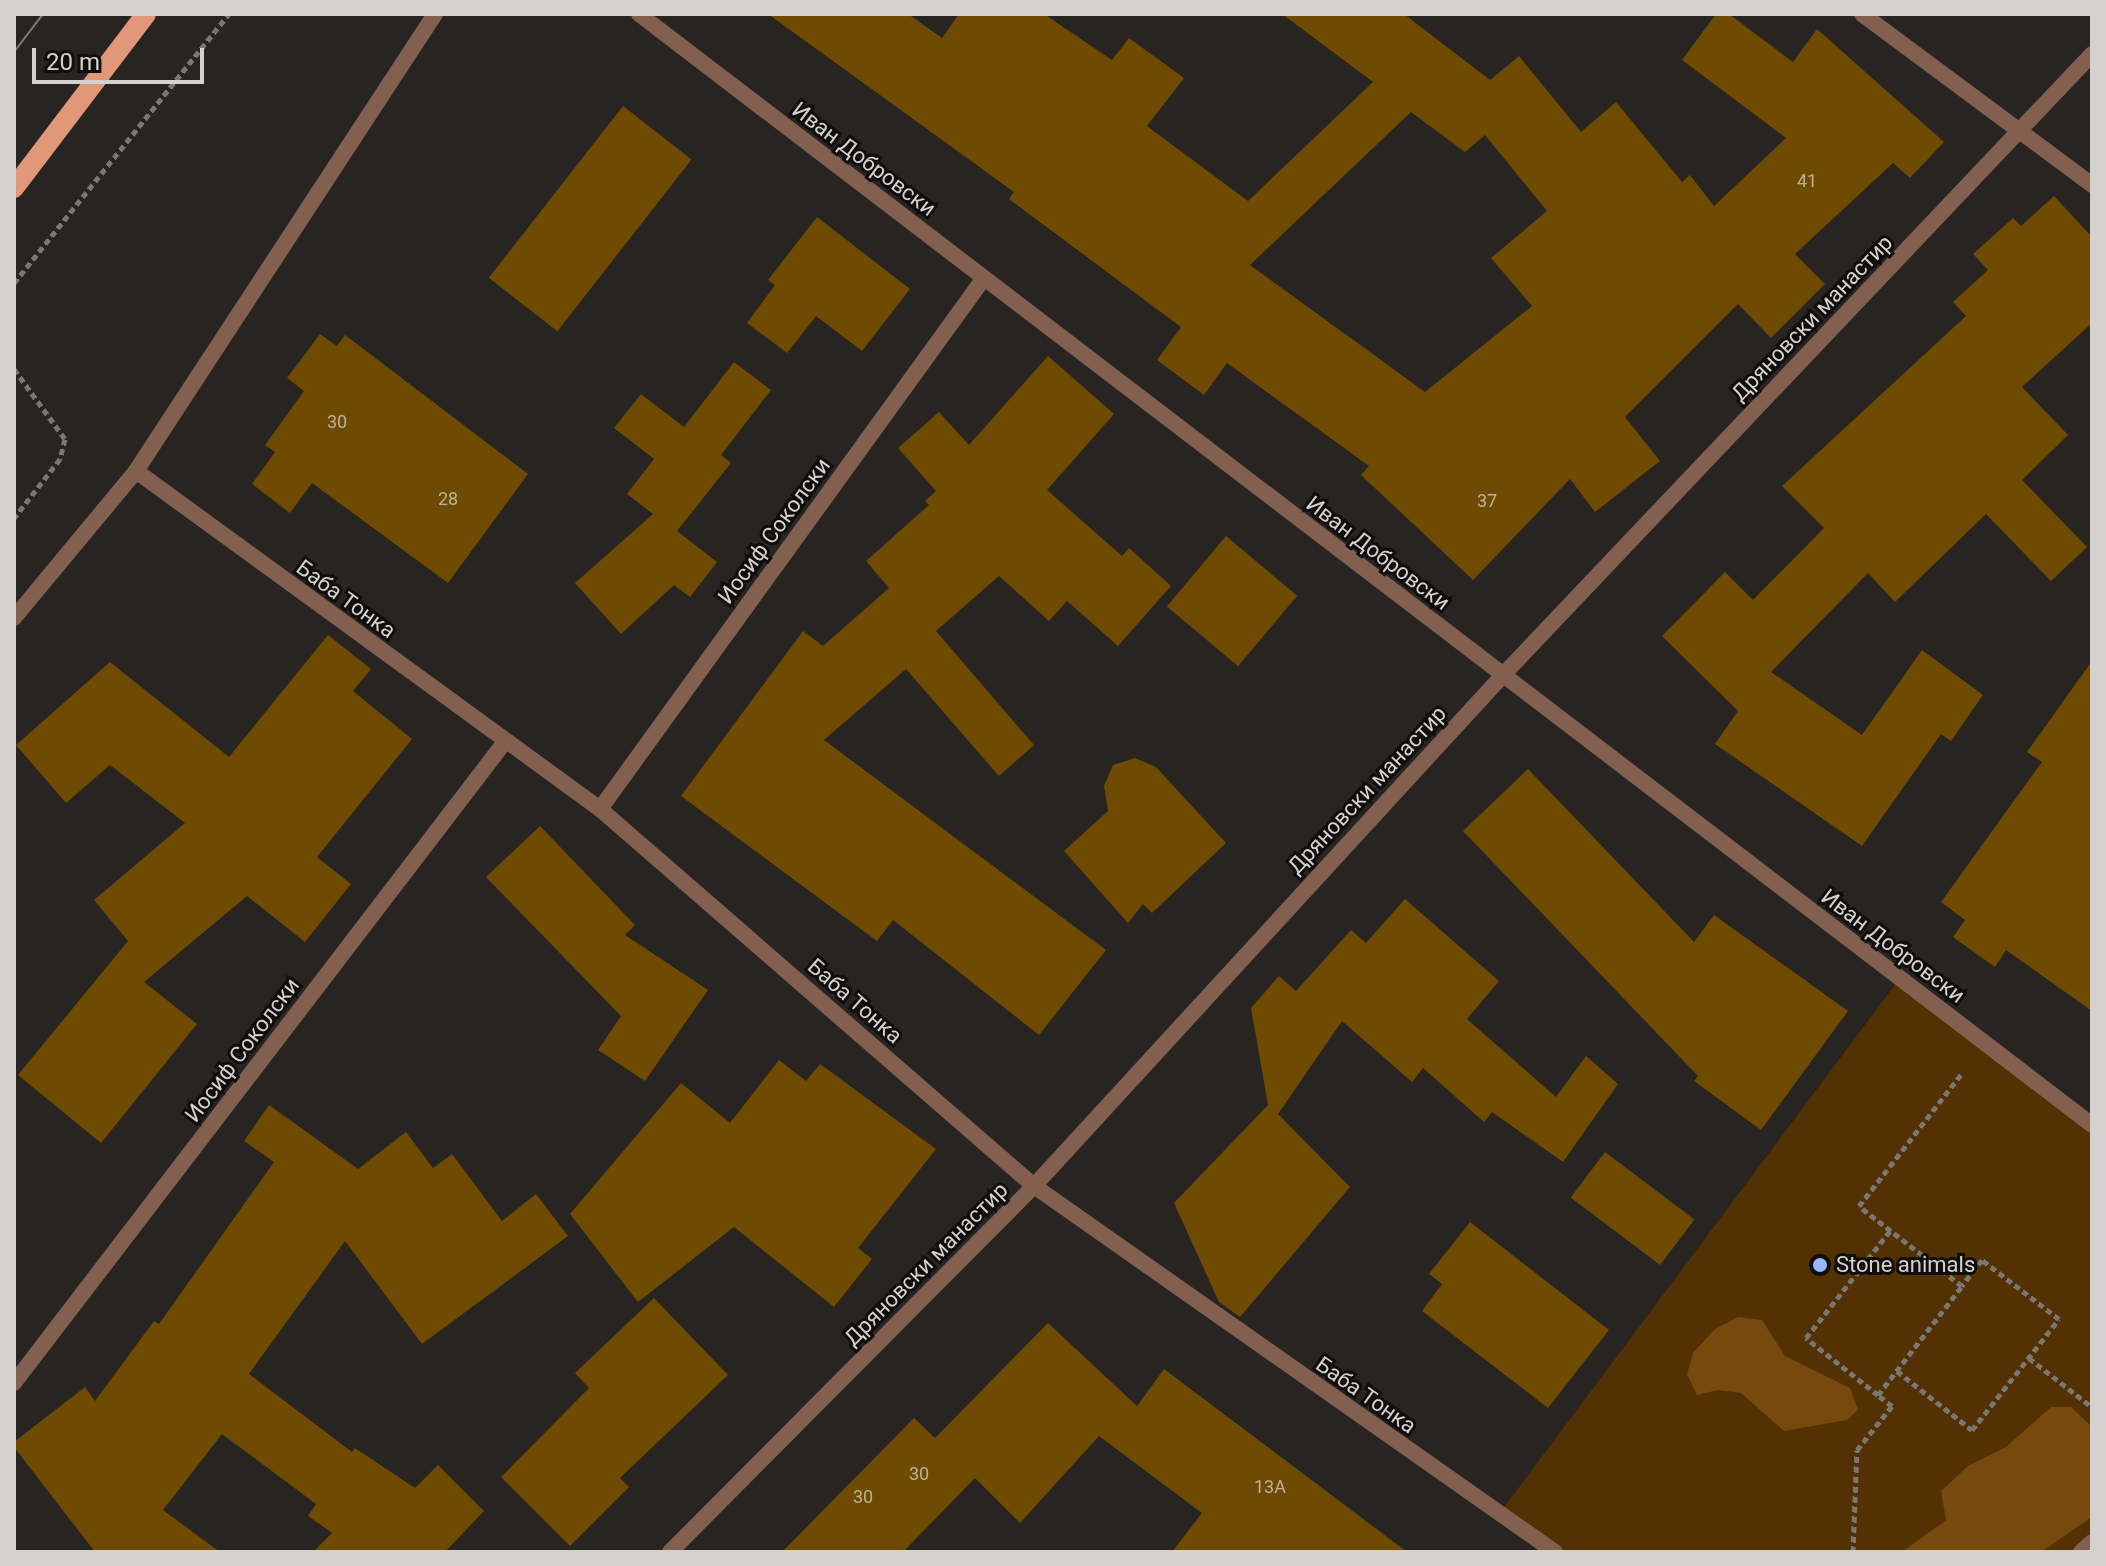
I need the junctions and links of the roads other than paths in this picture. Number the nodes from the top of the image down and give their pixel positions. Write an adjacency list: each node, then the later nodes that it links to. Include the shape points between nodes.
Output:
1 (146, 14): 8 (main road)
2 (435, 14): 10 (street)
3 (639, 14): 9 (street, Иван Добровски)
4 (1862, 14): 6 (street)
5 (2092, 54): 6 (street, Дряновски манастир)
6 (2021, 131): 7 (street); 12 (street, Дряновски манастир)
7 (2092, 185)
8 (14, 188)
9 (984, 278): 12 (street, Иван Добровски); 14 (street, Иосиф Соколски)
10 (136, 471): 11 (street); 13 (street, Баба Тонка)
11 (14, 618)
12 (1503, 675): 15 (street, Иван Добровски); 16 (street, Дряновски манастир)
13 (504, 743): 14 (street, Баба Тонка); 17 (street, Иосиф Соколски)
14 (600, 809): 16 (street, Баба Тонка)
15 (2092, 1125)
16 (1034, 1186): 19 (street, Дряновски манастир); 20 (street, Баба Тонка)
17 (14, 1383)
18 (2092, 1542): 21 (street)
19 (670, 1552)
20 (1555, 1552)
21 (2081, 1552)

